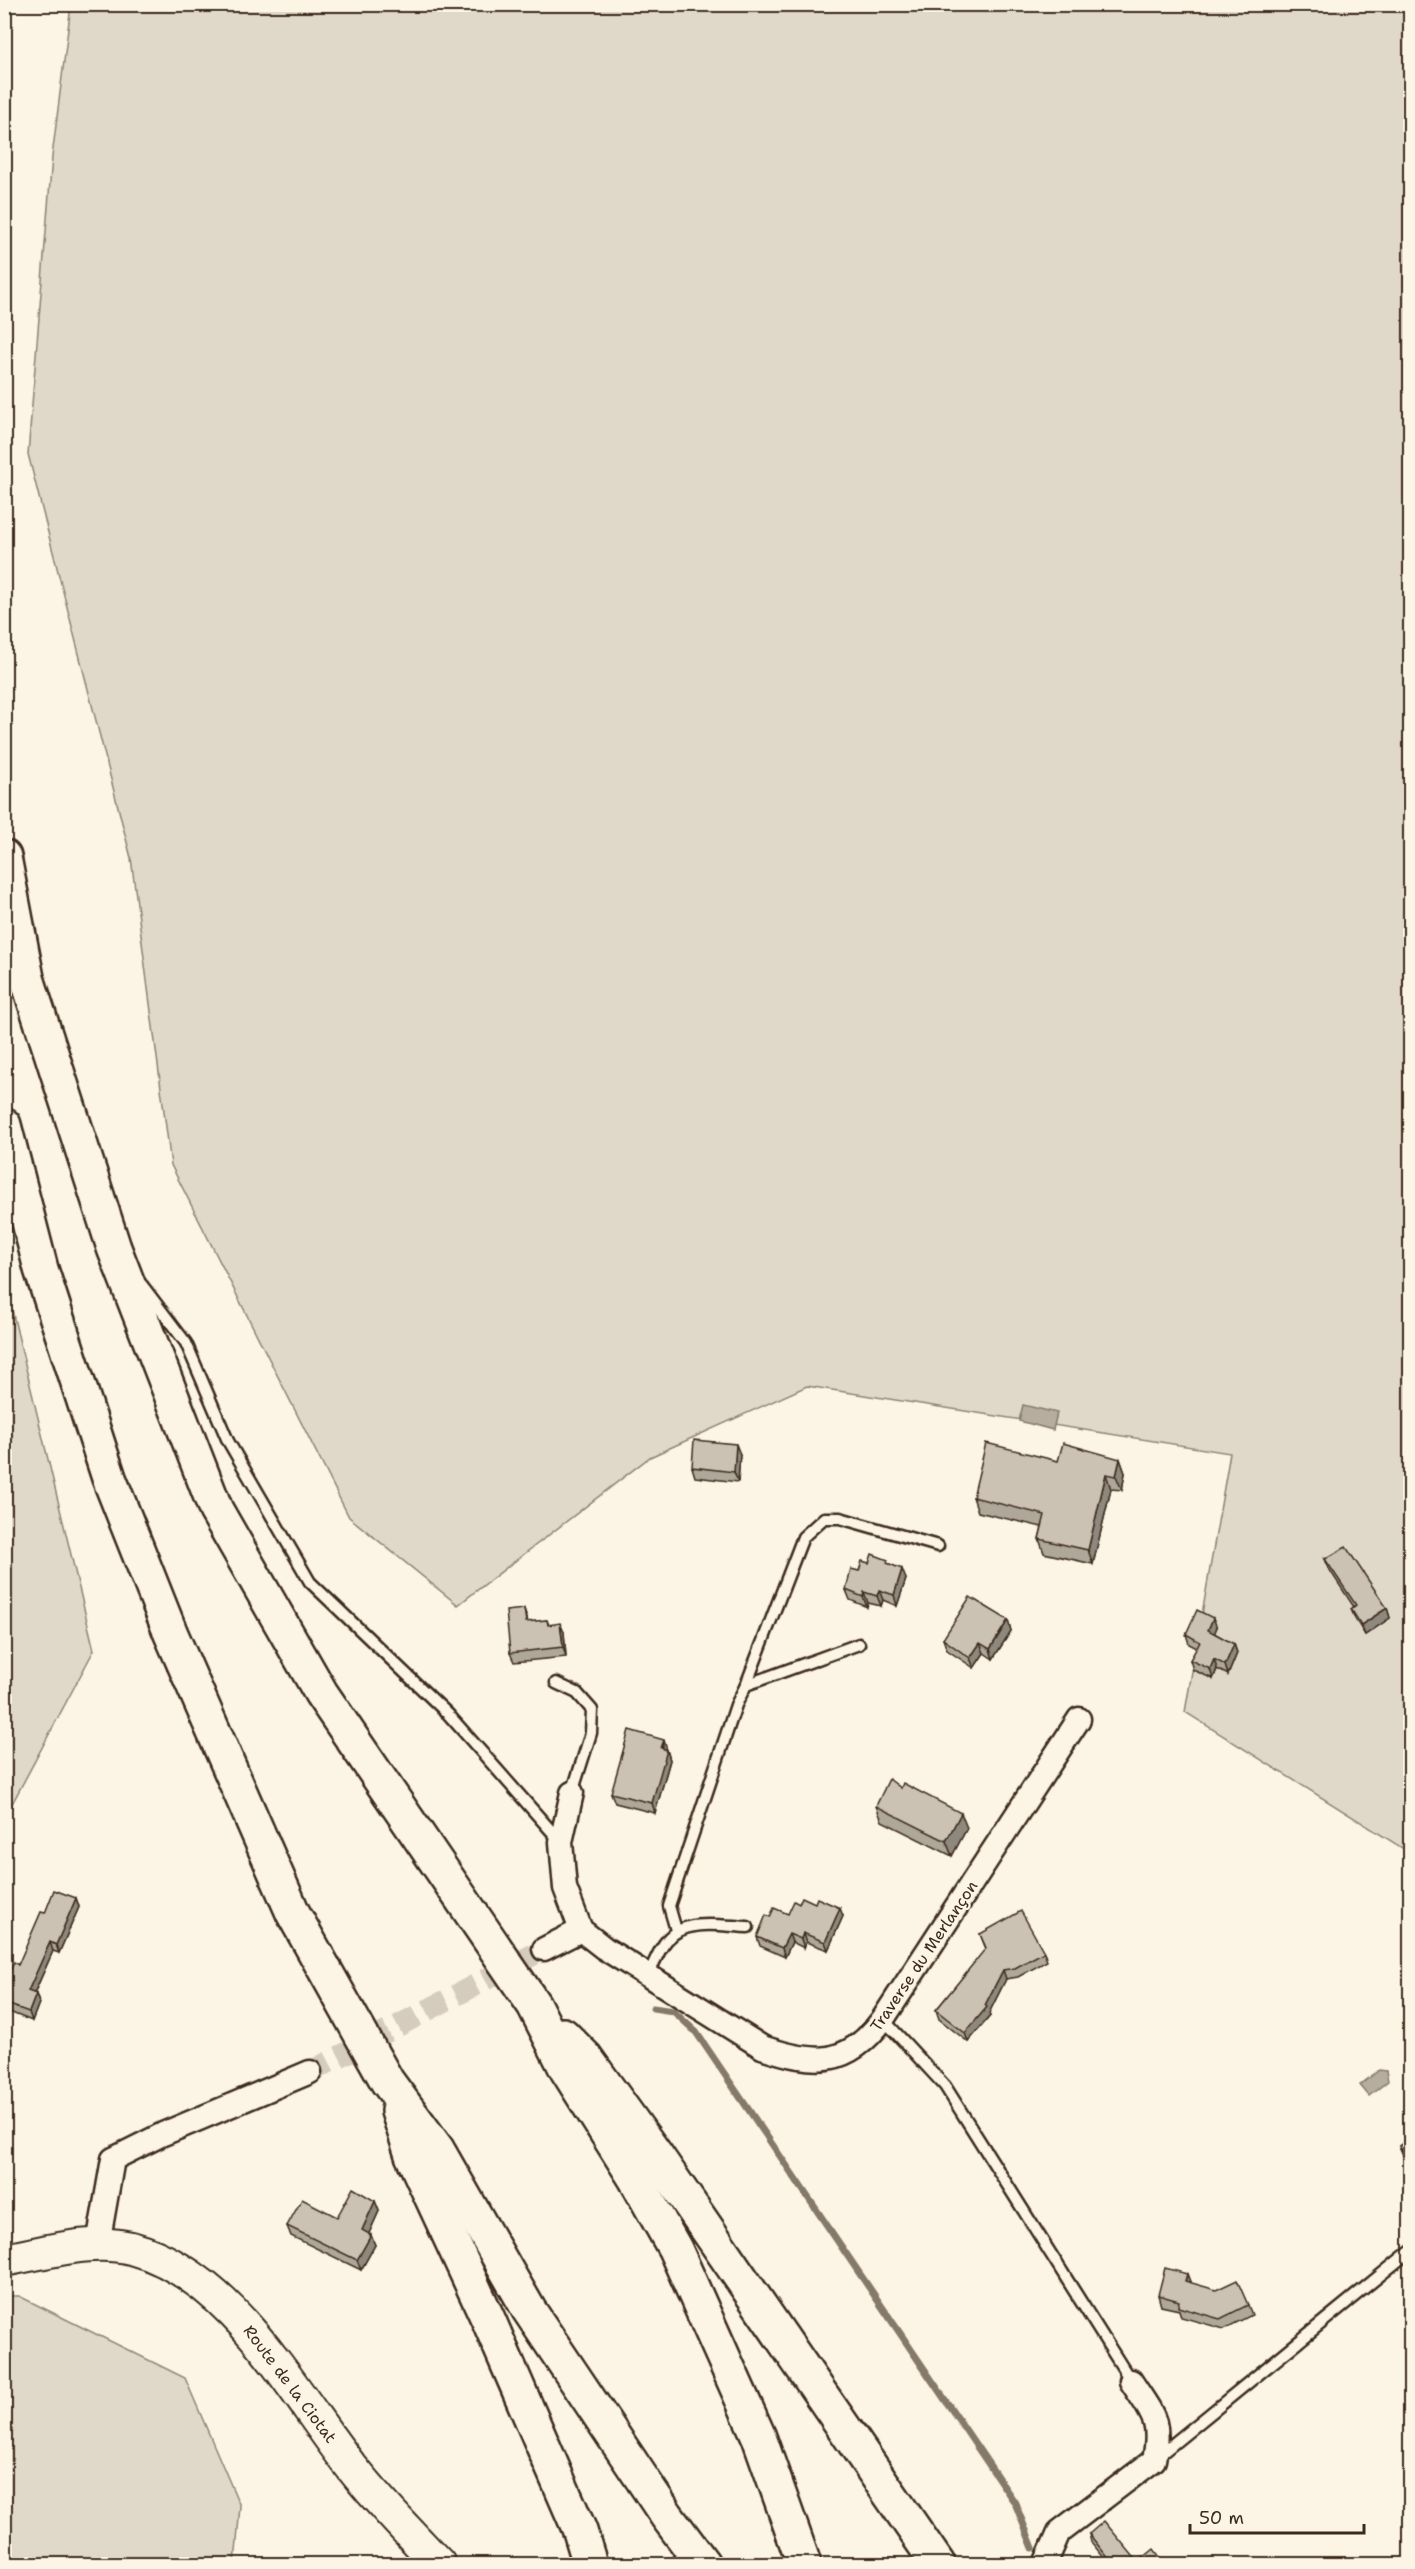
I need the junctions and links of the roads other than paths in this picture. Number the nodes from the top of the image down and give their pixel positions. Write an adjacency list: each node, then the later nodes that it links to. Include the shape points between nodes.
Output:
1 (4, 857): 3 (highway, via 27,978)
2 (4, 1125): 19 (highway, via 69,1359 109,1478 171,1634 293,1912)
3 (114, 1248): 10 (lane, via 186,1343 228,1441 310,1582 448,1714); 16 (highway, via 216,1510 321,1693)
4 (938, 1546): 7 (lane, via 840,1518 824,1518 803,1537)
5 (859, 1644): 7 (lane)
6 (556, 1683): 9 (lane, via 577,1693 592,1710 591,1733)
7 (746, 1685): 13 (lane, via 735,1705 669,1906)
8 (1078, 1719): 17 (street, Traverse du Merlançon)
9 (572, 1793): 10 (street)
10 (561, 1842): 12 (street, via 565,1888)
11 (748, 1926): 13 (lane, via 701,1925)
12 (581, 1930): 14 (street); 15 (street, Traverse du Merlançon)
13 (676, 1930): 15 (lane, via 665,1942)
14 (544, 1949)
15 (649, 1974): 17 (street, Traverse du Merlançon, via 762,2047 789,2056 822,2058 850,2052 867,2041)
16 (534, 2005): 25 (highway, via 567,2070 675,2249 759,2437); 29 (highway, via 586,2058 656,2155)
17 (883, 2019): 23 (lane, via 945,2086)
18 (310, 2072): 20 (street, via 113,2159)
19 (387, 2081): 27 (highway, via 412,2155 489,2321 580,2531); 28 (highway, via 437,2149 529,2310)
20 (98, 2244): 22 (main road, Route de la Ciotat); 26 (main road, Route de la Ciotat, via 130,2248 159,2259 193,2279 243,2320 354,2470)
21 (1410, 2251): 24 (lane)
22 (4, 2260)
23 (1131, 2381): 24 (street, via 1154,2416 1159,2436)
24 (1154, 2460): 30 (street, via 1059,2532)
25 (803, 2558)
26 (439, 2565)
27 (590, 2565)
28 (703, 2565)
29 (938, 2565)
30 (1045, 2565)

